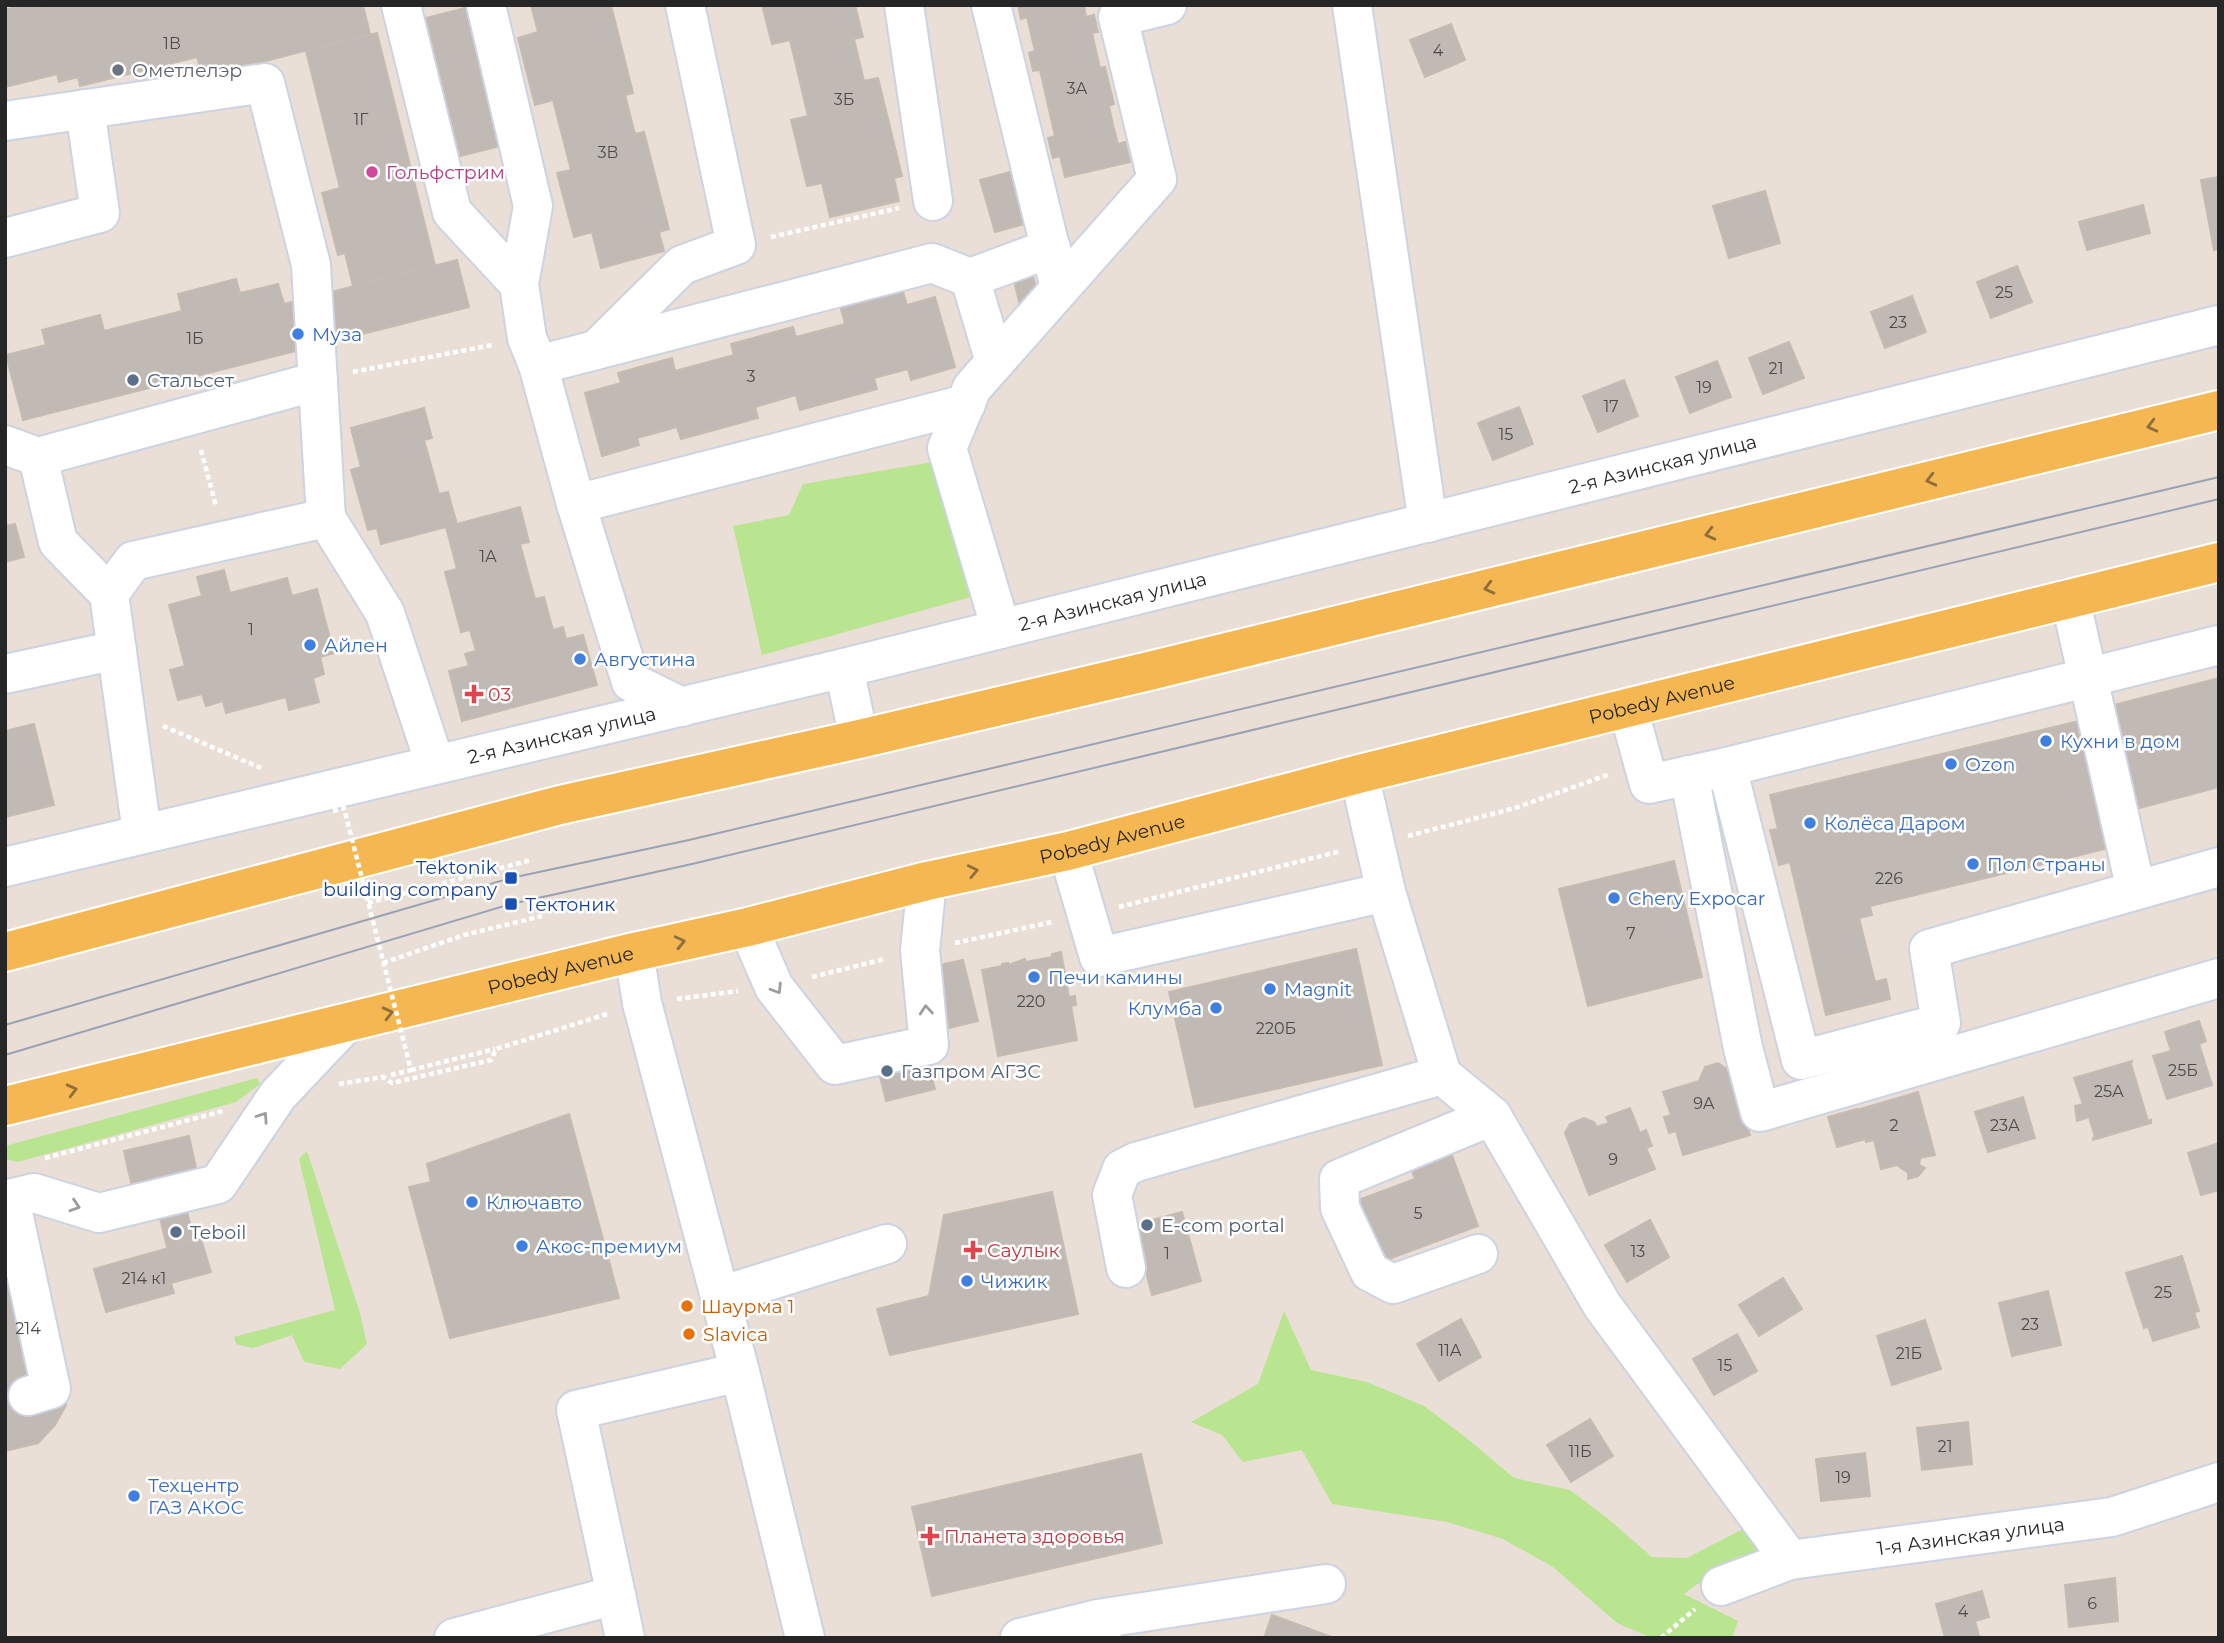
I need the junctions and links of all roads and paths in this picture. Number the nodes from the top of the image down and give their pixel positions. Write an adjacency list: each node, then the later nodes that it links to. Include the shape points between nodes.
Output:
1 (401, 5): 15 (street, via 452,212)
2 (486, 5): 15 (street, via 533,206)
3 (685, 5): 12 (street)
4 (904, 5): 10 (street)
5 (991, 5): 13 (street)
6 (1167, 5): 16 (street, via 1118,17 1157,179)
7 (1352, 5): 28 (street)
8 (85, 109): 9 (street); 11 (street, via 100,213); 21 (street, via 265,83 311,265)
9 (5, 121)
10 (933, 201): 12 (path)
11 (5, 237)
12 (736, 245): 18 (street, via 682,265)
13 (1051, 248): 14 (street); 16 (street)
14 (970, 278): 18 (street, via 932,263); 20 (street)
15 (519, 284): 19 (street)
16 (1060, 288): 20 (street)
17 (2219, 325): 28 (street, 2-я Азинская улица)
18 (596, 350): 19 (street)
19 (532, 352): 21 (path); 26 (street)
20 (995, 362): 22 (street, via 972,388)
21 (330, 378): 24 (street); 27 (street)
22 (966, 404): 26 (street); 33 (street, via 947,447)
23 (2219, 410): 42 (main road, one-way to 42)
24 (192, 416): 25 (street); 29 (path)
25 (22, 451): 31 (street, via 58,542)
26 (576, 505): 39 (street, via 631,682)
27 (326, 518): 29 (street); 43 (street, via 386,613)
28 (1429, 523): 33 (street, 2-я Азинская улица)
29 (226, 540): 31 (street, via 132,561)
30 (2219, 562): 32 (main road, Pobedy Avenue)
31 (109, 594): 35 (street)
32 (2070, 598): 38 (street); 40 (main road, Pobedy Avenue)
33 (1001, 629): 36 (street, 2-я Азинская улица)
34 (2219, 645): 38 (street)
35 (117, 650): 37 (street); 41 (street)
36 (844, 668): 39 (street, 2-я Азинская улица); 42 (street)
37 (5, 674)
38 (2087, 677): 44 (street); 55 (street)
39 (682, 708): 43 (street, 2-я Азинская улица)
40 (1628, 708): 46 (main road, Pobedy Avenue); 47 (street, via 1649,784)
41 (125, 710): 45 (path); 49 (street)
42 (859, 739): 62 (main road, via 560,805)
43 (435, 764): 49 (street, 2-я Азинская улица)
44 (1727, 766): 47 (street); 55 (street, via 1801,1060 1941,1023 1929,949)
45 (269, 772)
46 (1359, 774): 50 (main road, Pobedy Avenue); 56 (street)
47 (1689, 775): 65 (street, via 1760,1112)
48 (332, 811): 57 (path, bridge, via 344,808)
49 (142, 833): 52 (street, 2-я Азинская улица)
50 (1068, 851): 54 (main road, Pobedy Avenue, one-way to 50); 58 (street)
51 (531, 860): 57 (path)
52 (5, 867)
53 (2219, 867): 55 (street)
54 (927, 881): 60 (main road, Pobedy Avenue); 61 (street)
55 (2136, 890)
56 (1386, 892): 58 (street, via 1099,957); 72 (street)
57 (368, 903): 64 (path, bridge)
58 (1087, 915): 61 (path)
59 (542, 916): 64 (path)
60 (748, 927): 63 (main road, Pobedy Avenue, one-way to 60); 66 (street)
61 (920, 950): 66 (path); 66 (street, one-way to 61, via 835,1065 929,1045)
62 (5, 952)
63 (634, 952): 67 (street); 68 (main road, Pobedy Avenue, one-way to 63)
64 (383, 963): 70 (path, bridge)
65 (2219, 978)
66 (774, 987): 67 (path)
67 (642, 1003): 69 (path); 82 (street)
68 (347, 1022): 74 (main road, Pobedy Avenue, one-way to 68); 78 (street, one-way to 68, via 34,1193 99,1213 218,1184 278,1095)
69 (496, 1049): 70 (path); 73 (path, via 491,1060 392,1083 383,1077)
70 (411, 1070): 71 (path, bridge)
71 (391, 1075)
72 (1442, 1075): 76 (street); 81 (street, via 1122,1169 1112,1195)
73 (330, 1086)
74 (5, 1106)
75 (235, 1108): 77 (path)
76 (1492, 1116): 80 (street, via 1339,1180 1340,1208 1370,1272 1393,1284); 86 (street, via 1601,1305)
77 (34, 1161)
78 (7, 1199): 84 (street, via 51,1389)
79 (887, 1244): 82 (street)
80 (1478, 1254)
81 (1126, 1268)
82 (720, 1296): 83 (street)
83 (740, 1372): 89 (street, via 576,1410); 93 (street)
84 (28, 1396)
85 (2219, 1482): 86 (street, 1-я Азинская улица, via 2112,1517)
86 (1790, 1560): 88 (street, 1-я Азинская улица)
87 (1326, 1584): 90 (street)
88 (1721, 1586): 95 (path)
89 (616, 1595): 91 (street); 92 (street)
90 (1100, 1629): 94 (street)
91 (454, 1638)
92 (625, 1638)
93 (805, 1638)
94 (1020, 1638)
95 (1661, 1638)

